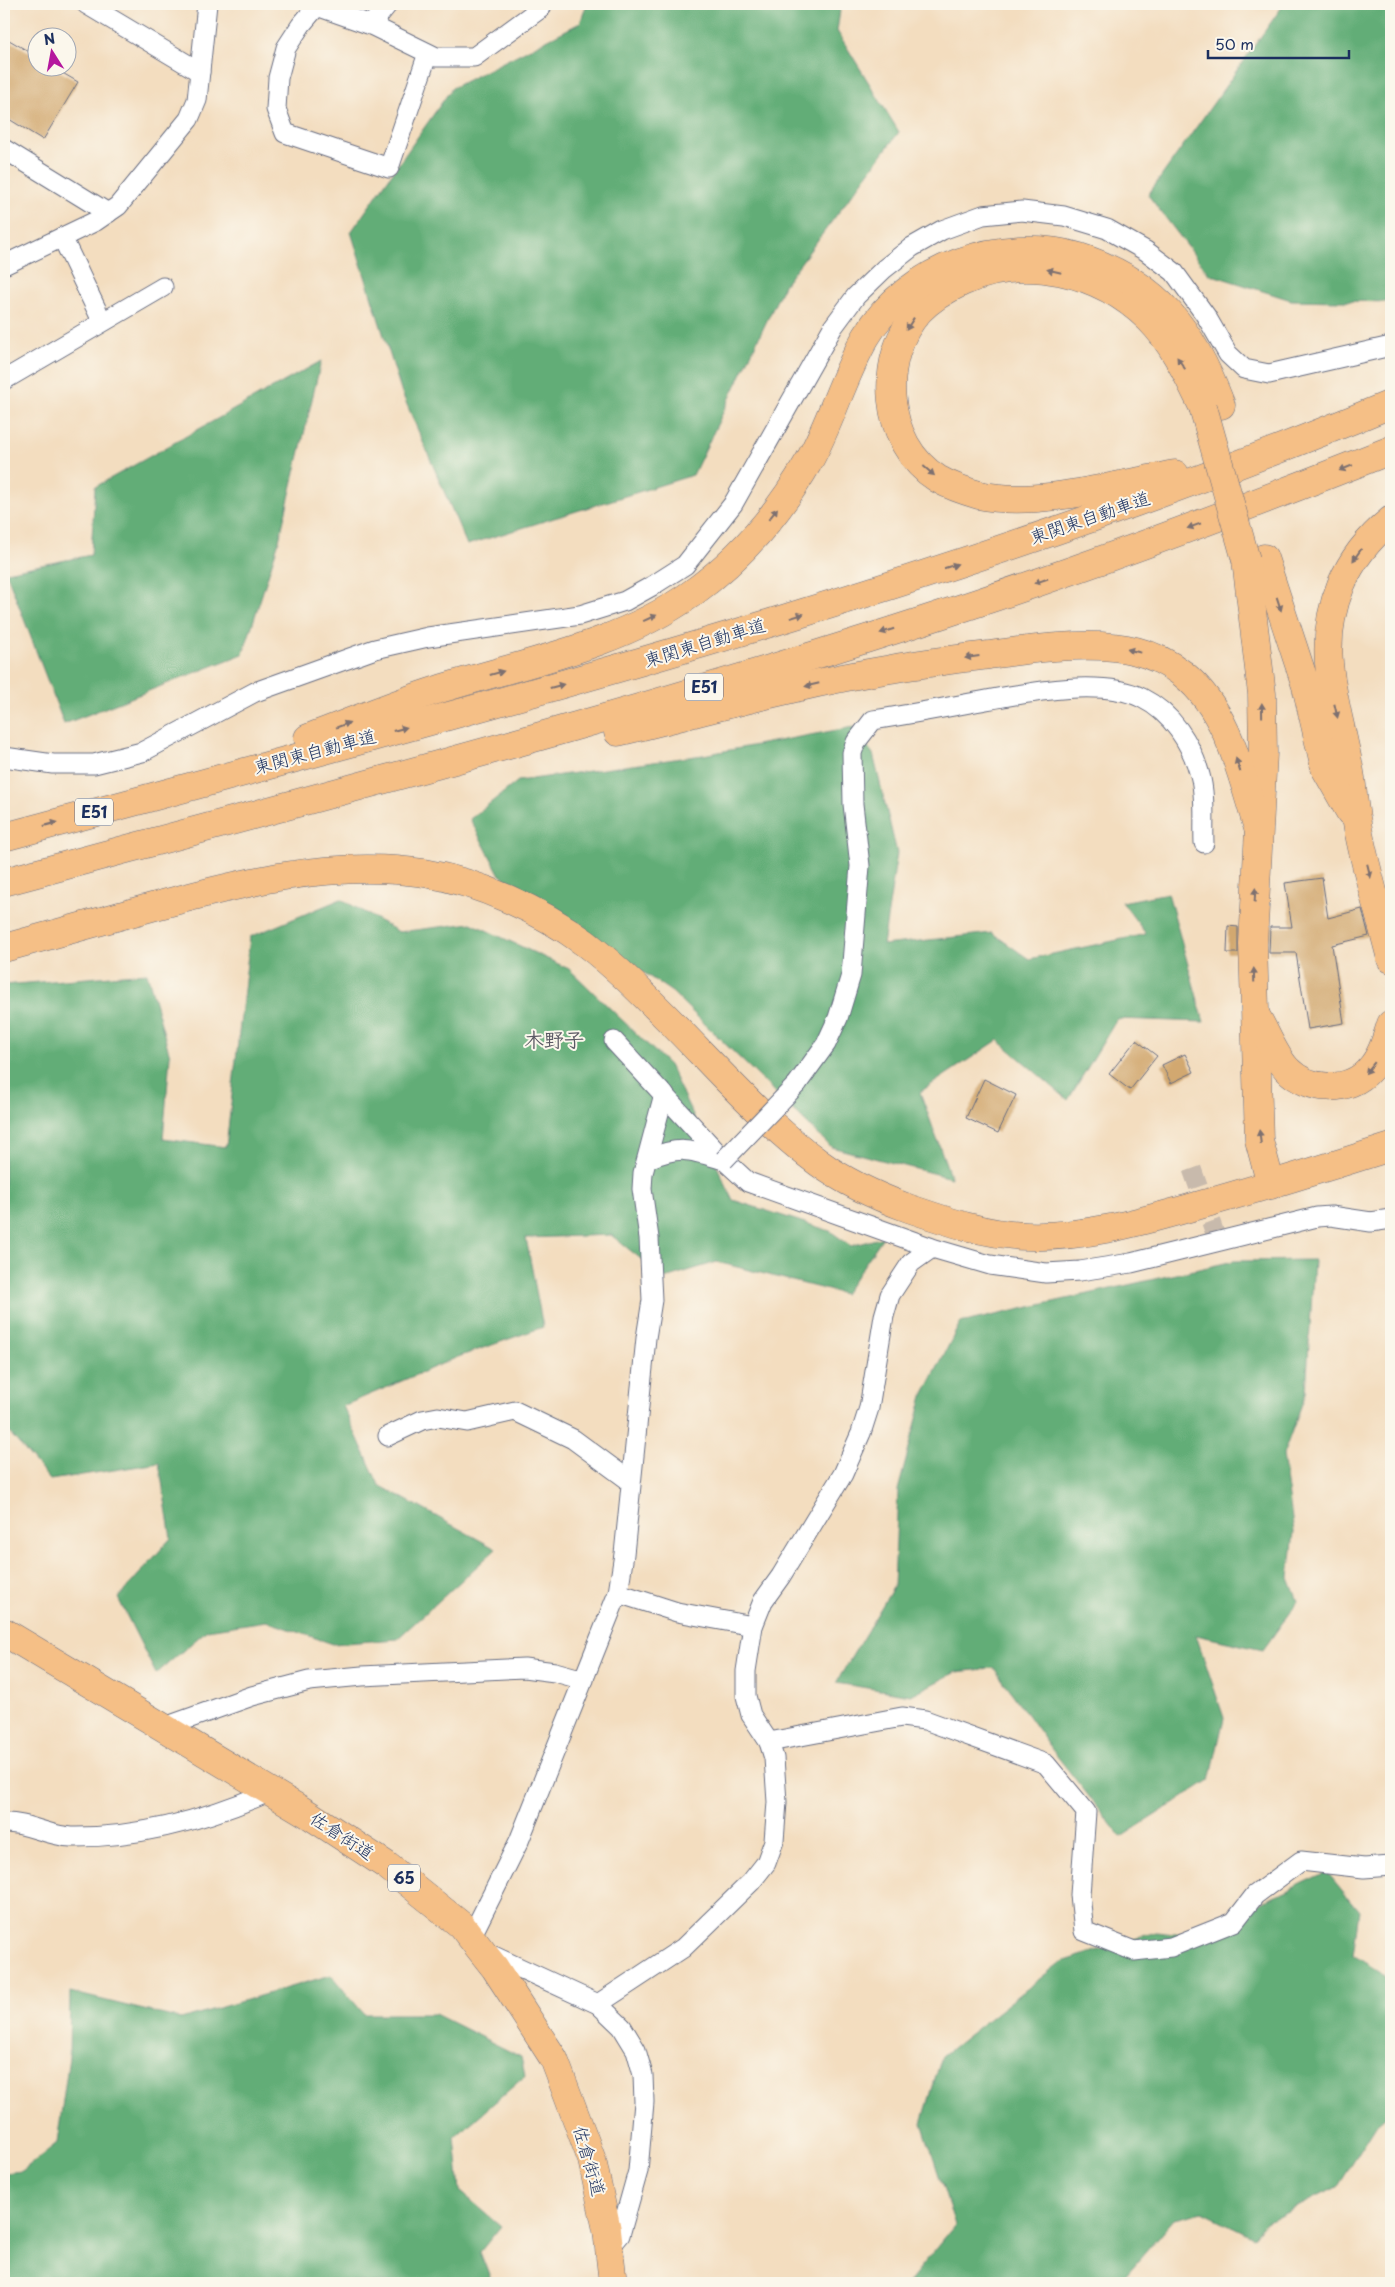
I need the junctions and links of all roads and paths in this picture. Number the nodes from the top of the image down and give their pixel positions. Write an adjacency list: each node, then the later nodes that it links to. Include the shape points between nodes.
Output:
1 (86, 4): 8 (street)
2 (208, 4): 8 (street)
3 (388, 4): 6 (street)
4 (542, 4): 7 (street, via 541,8 474,57 436,57)
5 (317, 5): 6 (street); 7 (street, via 286,48 278,78 276,109 285,133 389,168)
6 (371, 25): 7 (street)
7 (428, 53)
8 (200, 72): 10 (street, via 197,100 189,119 118,206)
9 (4, 149): 10 (street)
10 (108, 212): 11 (street)
11 (62, 237): 12 (street); 14 (street)
12 (4, 265)
13 (163, 287): 14 (street)
14 (102, 321): 16 (street)
15 (1391, 346): 22 (street, via 1269,374 1244,369 1228,354 1206,316 1174,272 1108,229 1064,216 1022,211 983,215 942,230 912,247 856,296 833,327 733,504 685,565 652,586 625,600 580,615 428,637 375,649 255,692 142,752 94,764 53,764)
16 (4, 380)
17 (1212, 406): 18 (main road, one-way to 18, via 1150,320 1132,305 1097,284 1035,267 970,279 932,299 920,310 896,350 890,386 898,427 906,445 925,468 957,488 1004,498 1060,495 1177,474); 21 (main road, bridge); 23 (main road, one-way to 17, via 404,702 546,660 662,613 734,560 771,518 810,459 867,336 888,310 920,282 977,256 1041,249 1087,260 1123,275 1150,294 1189,336 1211,377)
18 (1385, 406): 23 (main road, 東関東自動車道 / E51, one-way to 18, via 628,666 805,613 1114,510)
19 (1391, 450): 24 (main road, E51, one-way to 24, via 1259,502 979,602 641,707)
20 (1391, 520): 25 (main road, one-way to 25, via 1354,560 1345,575 1330,618 1328,663)
21 (1255, 559): 25 (main road, one-way to 25, via 1306,686 1325,768); 26 (main road, one-way to 21, via 1263,753)
22 (4, 757)
23 (184, 788): 27 (main road, 東関東自動車道 / E51, one-way to 23)
24 (231, 822): 26 (main road, one-way to 24, via 1225,731 1205,696 1183,674 1160,660 1135,651 1107,647 1025,650 891,668); 29 (main road, E51)
25 (1357, 824): 31 (main road, one-way to 31)
26 (1258, 828): 32 (main road, one-way to 26, via 1253,944)
27 (4, 837)
28 (1204, 843): 38 (street, bridge, via 1200,776 1191,752 1175,725 1158,708 1140,697 1086,688 1030,693 873,720 856,742 852,753 853,804 860,866 851,975 838,1018 826,1044 797,1084)
29 (4, 882)
30 (4, 948): 39 (main road, via 234,885 290,875 367,868 426,874 485,890 543,916 585,943 633,984 782,1133 822,1165 892,1202 977,1229 1024,1236 1068,1235 1118,1228)
31 (1391, 959)
32 (1255, 1014): 33 (main road, one-way to 32, via 1383,1048 1366,1073 1352,1083 1327,1087 1304,1082 1286,1068); 39 (main road, one-way to 32, via 1259,1140)
33 (1391, 1024)
34 (614, 1041): 35 (street)
35 (664, 1094): 37 (street); 38 (street)
36 (1391, 1147): 39 (main road)
37 (648, 1159): 38 (street, via 683,1149); 43 (street, via 642,1189 649,1238 652,1300)
38 (724, 1160): 41 (street, via 748,1182)
39 (1272, 1184)
40 (1391, 1220): 41 (street, via 1371,1222 1317,1216 1131,1263 1080,1271 1046,1273 1018,1270)
41 (932, 1248): 45 (street, via 911,1263 890,1295 869,1408 861,1433 843,1474 763,1601)
42 (388, 1436): 43 (street, via 422,1420 438,1417 467,1422 515,1411 573,1439)
43 (630, 1481): 44 (street)
44 (618, 1593): 45 (street, via 677,1612); 47 (street)
45 (753, 1626): 49 (street, via 746,1696 751,1715)
46 (4, 1632): 48 (main road, 佐倉街道 / 65)
47 (584, 1680): 48 (street, via 524,1668 309,1681 252,1696); 53 (street)
48 (165, 1727): 50 (main road, 佐倉街道 / 65)
49 (769, 1742): 52 (street, via 902,1717 925,1720 1046,1764 1086,1812 1080,1895 1084,1932 1134,1951 1171,1947 1234,1922 1255,1895 1300,1860 1364,1868); 54 (street, via 774,1758 777,1802 774,1841 766,1862 751,1882 683,1948)
50 (271, 1791): 51 (street, via 230,1810 176,1825 111,1835 69,1837); 53 (main road, 佐倉街道 / 65, via 386,1865 461,1925)
51 (4, 1823)
52 (1391, 1866)
53 (476, 1944): 54 (street); 55 (main road, 佐倉街道 / 65, via 505,1982 554,2059 592,2160)
54 (598, 2004): 55 (street, via 622,2027 636,2050 643,2074 638,2171 620,2235)
55 (609, 2248): 56 (main road, 佐倉街道 / 65)
56 (614, 2283)

